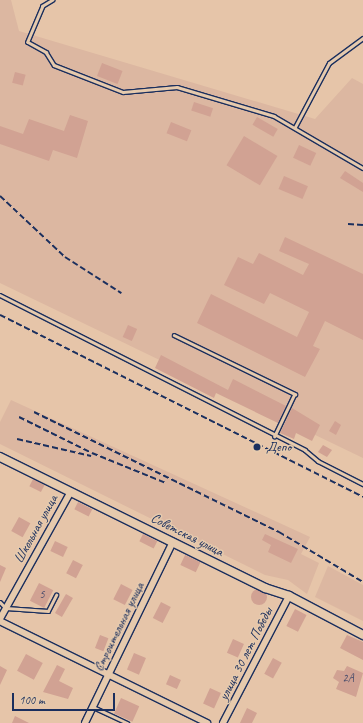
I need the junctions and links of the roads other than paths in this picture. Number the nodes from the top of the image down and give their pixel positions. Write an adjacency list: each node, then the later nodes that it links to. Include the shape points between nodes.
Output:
1 (53, 0): 3 (lane, via 43,6 28,42 46,52 54,65 123,92 177,87 274,116)
2 (363, 38): 3 (lane, via 329,63)
3 (295, 127): 4 (lane)
4 (363, 168)
5 (0, 295): 7 (lane)
6 (174, 335): 7 (lane, via 295,394)
7 (275, 436): 9 (lane)
8 (0, 457): 10 (street, Советская улица)
9 (363, 484)
10 (70, 493): 11 (street, Советская улица); 15 (street, Школьная улица)
11 (173, 542): 13 (street, Советская улица, via 265,588); 18 (street, Строительная улица)
12 (56, 595): 15 (lane, via 48,611)
13 (289, 596): 17 (street, Советская улица); 23 (street, улица 30 лет Победы)
14 (0, 602): 15 (lane)
15 (6, 608): 16 (street, Школьная улица)
16 (0, 620): 18 (street)
17 (363, 635)
18 (109, 675): 19 (street, Строительная улица); 22 (street)
19 (93, 707): 20 (street, Строительная улица); 21 (lane)
20 (85, 723)
21 (127, 723)
22 (207, 723)
23 (223, 723)

